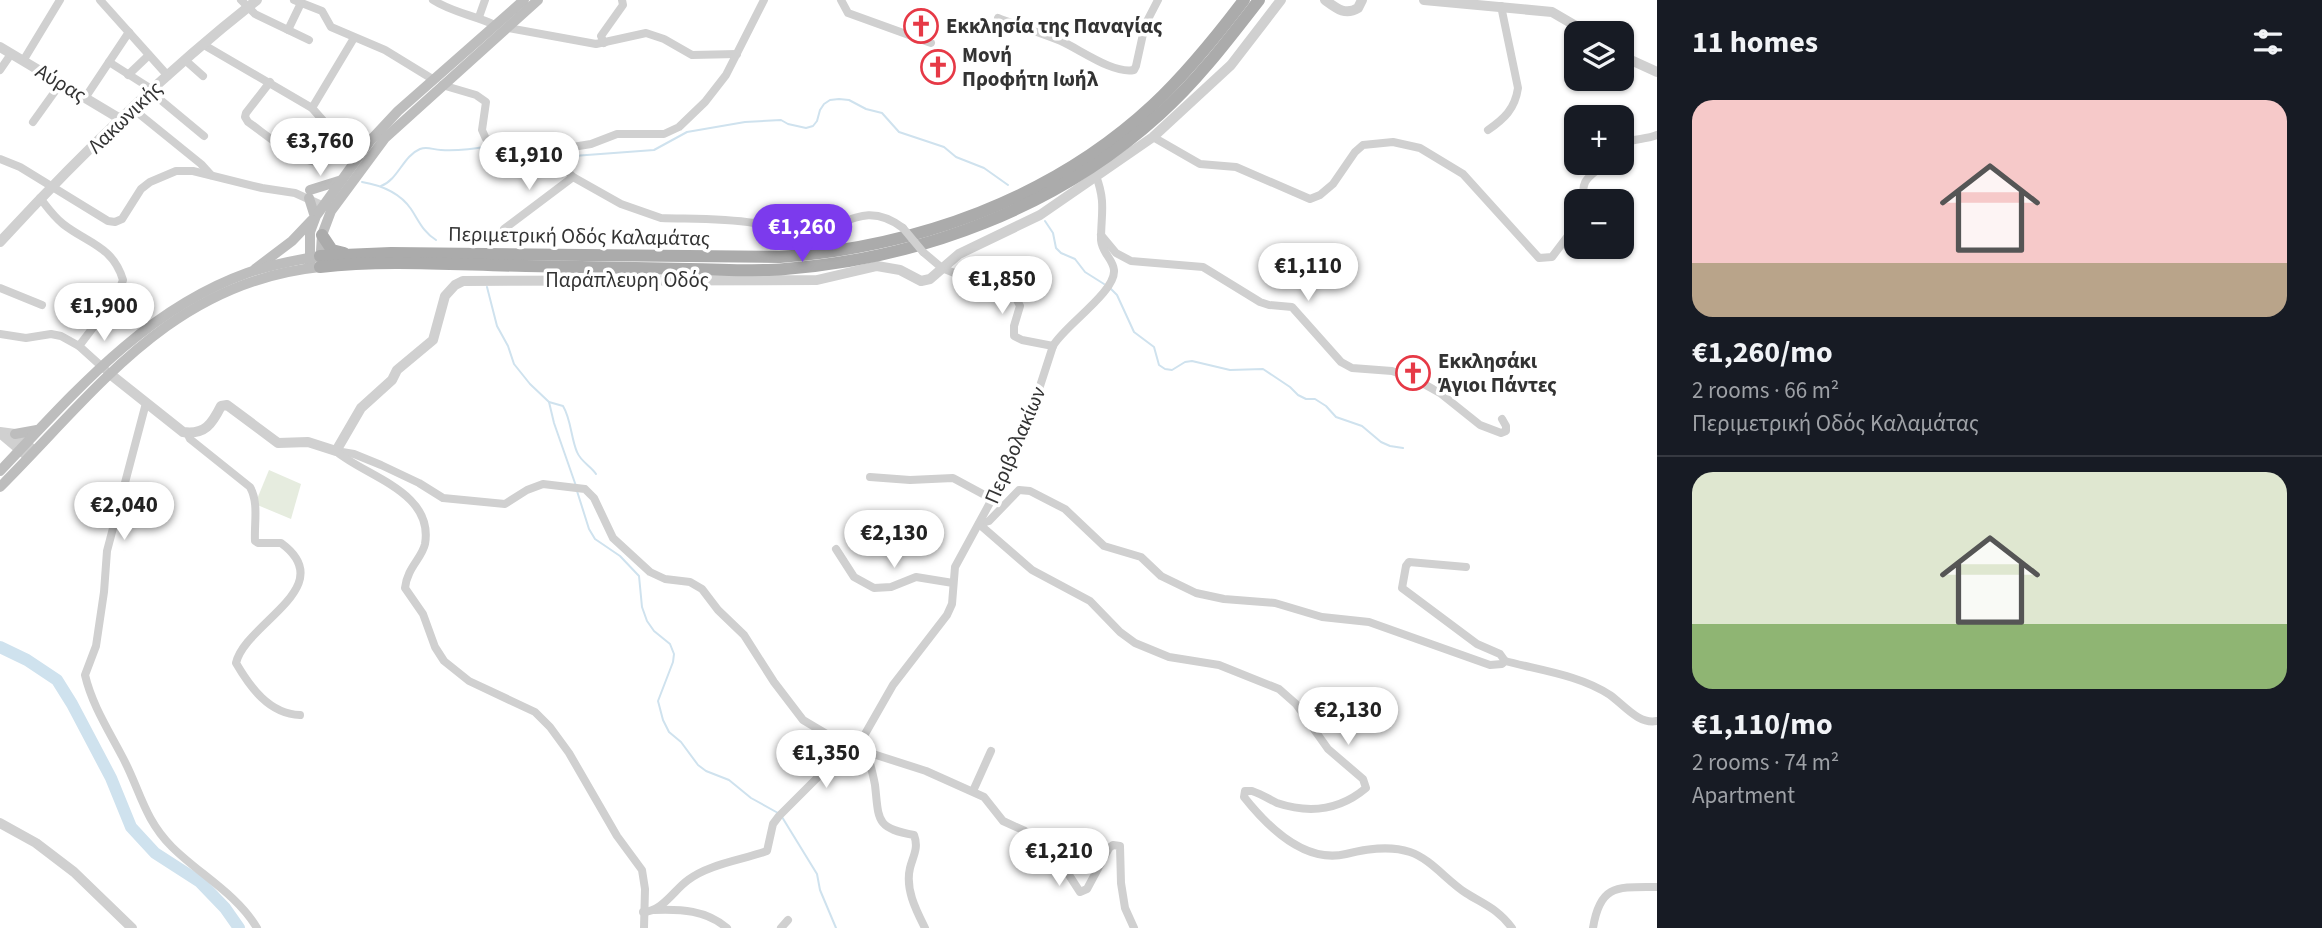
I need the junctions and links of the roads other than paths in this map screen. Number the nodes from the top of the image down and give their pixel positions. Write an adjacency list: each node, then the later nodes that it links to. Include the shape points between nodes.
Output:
1 (60, 0): 38 (street)
2 (100, 0): 27 (street)
3 (257, 0): 19 (street, Λακωνικής)
4 (433, 0): 21 (street, via 453,12)
5 (485, 0): 21 (street)
6 (524, 0): 24 (main road)
7 (538, 0): 25 (main road)
8 (622, 0): 30 (street, via 601,36)
9 (764, 0): 35 (street)
10 (841, 0): 31 (street, via 848,13)
11 (1158, 0): 22 (street, via 1144,25 1134,70 1129,71)
12 (1244, 0): 78 (main road, Περιμετρική Οδός Καλαμάτας, via 1166,92 1101,146 1041,185 927,231 828,253 780,257)
13 (1259, 0): 79 (main road, Περιμετρική Οδός Καλαμάτας, via 1175,99 1108,156 1007,214 932,241 853,260 782,269)
14 (1281, 0): 58 (street, Παράπλευρη Οδός, via 1231,65)
15 (1325, 0): 16 (street, via 1347,12 1358,8)
16 (1362, 0)
17 (1424, 0): 20 (street)
18 (297, 1): 26 (street); 28 (street, via 322,11 330,26)
19 (244, 4): 26 (street, via 254,14); 32 (street, Λακωνικής)
20 (1501, 6): 23 (street, via 1552,12); 55 (street, via 1518,88 1506,118)
21 (479, 18): 24 (street)
22 (998, 19)
23 (1567, 21)
24 (495, 25): 48 (main road)
25 (508, 28): 30 (street); 48 (main road)
26 (288, 30): 29 (street)
27 (129, 32): 36 (street); 40 (street)
28 (354, 38): 48 (street, via 384,50); 51 (street)
29 (309, 40)
30 (604, 43): 35 (street, via 646,33 692,55)
31 (931, 43)
32 (204, 45): 37 (street, Λακωνικής); 46 (street)
33 (0, 47): 34 (street, Αύρας)
34 (11, 54): 38 (street, Αύρας); 41 (street)
35 (737, 54): 61 (street, via 705,102 672,132 617,134)
36 (149, 55): 43 (street); 44 (street)
37 (186, 60): 44 (street, Λακωνικής); 45 (street)
38 (23, 61): 47 (street, Αύρας)
39 (1634, 61): 42 (street)
40 (108, 62): 43 (street); 50 (street)
41 (0, 70)
42 (1657, 72)
43 (128, 75): 49 (street)
44 (168, 76): 49 (street, Λακωνικής)
45 (203, 76)
46 (270, 82): 51 (street); 60 (street, via 246,113 248,122 289,151 318,163)
47 (61, 83): 50 (street, Αύρας); 54 (street)
48 (438, 83): 61 (street, via 476,94 486,102 482,130 486,139); 63 (main road, via 387,122); 71 (main road)
49 (152, 91): 52 (street, Λακωνικής); 57 (street)
50 (85, 98): 53 (street, Αύρας)
51 (312, 108): 60 (street)
52 (133, 109): 53 (street, Λακωνικής); 64 (street)
53 (122, 120): 68 (street, Λακωνικής)
54 (33, 122)
55 (1488, 130)
56 (1657, 135): 59 (street)
57 (204, 136)
58 (1153, 137): 65 (street, Παράπλευρη Οδός); 76 (street, via 1200,164 1236,167 1310,199 1333,184 1363,145 1393,142 1420,148 1463,174 1539,258 1552,257)
59 (1634, 140)
60 (342, 142): 63 (street)
61 (548, 151): 66 (street)
62 (0, 159): 68 (street)
63 (355, 162): 67 (main road)
64 (211, 175): 68 (street, via 176,172 150,181 115,222); 69 (street)
65 (1096, 176): 75 (street, Περιβολακίων, via 1104,203); 80 (street, Παράπλευρη Οδός, via 1040,215 959,254)
66 (573, 177): 73 (street); 80 (street, bridge, via 621,204 661,218 743,221 801,234 856,216 891,219)
67 (342, 180): 69 (main road); 71 (main road)
68 (50, 187): 70 (street, Λακωνικής)
69 (310, 194): 71 (street); 72 (main road)
70 (40, 198): 77 (street, Λακωνικής); 85 (street, via 63,224 106,252 123,280 117,296)
71 (330, 205): 72 (main road); 74 (main road)
72 (315, 216): 79 (main road, via 310,232); 81 (main road, via 292,241)
73 (504, 229)
74 (322, 235): 78 (main road, via 331,250); 79 (main road)
75 (1101, 235): 86 (street, Περιβολακίων, via 1113,278); 89 (street, via 1116,253 1131,261 1203,267 1260,302 1292,307 1329,351 1352,368 1392,371 1416,379 1480,425 1501,433 1506,431)
76 (1564, 241)
77 (0, 242)
78 (351, 254): 79 (main road, Περιμετρική Οδός Καλαμάτας)
79 (315, 262): 81 (main road, Περιμετρική Οδός Καλαμάτας); 87 (main road, via 253,281 198,305)
80 (942, 268): 86 (street, via 1016,298 1020,306 1014,336); 95 (street, Παράπλευρη Οδός, via 921,281 900,270 877,266 817,280 463,281 445,296 433,340 361,408)
81 (250, 272): 87 (main road, via 175,308 138,335)
82 (0, 288): 83 (street)
83 (42, 305)
84 (0, 334): 85 (street, via 26,338 51,334)
85 (79, 346): 87 (street)
86 (1053, 346): 99 (street, Περιβολακίων, via 1029,420)
87 (105, 370): 88 (street); 90 (main road); 94 (main road)
88 (146, 404): 92 (street); 118 (street, via 107,551 96,646 85,676 152,822 169,845 242,909)
89 (1502, 419)
90 (40, 429): 93 (main road); 94 (main road)
91 (0, 432): 93 (street); 94 (street)
92 (187, 433): 95 (street, via 207,428 221,406 227,405 278,443 311,443); 105 (street, via 250,487 257,521 255,541 281,542 296,557 300,573 294,596 245,644 236,663 274,708)
93 (15, 434): 94 (street)
94 (28, 451): 96 (main road); 98 (main road)
95 (336, 451): 107 (street, via 381,465 443,498 506,504 543,484 590,492 618,544 657,577 690,582 702,589 744,635 803,720); 115 (street, via 393,485 419,513 425,543 405,588 424,614 435,647 468,681 535,712 550,727 642,870)
96 (0, 471)
97 (870, 477): 99 (street, via 953,478)
98 (0, 487)
99 (992, 499): 100 (street, Περιβολακίων)
100 (979, 524): 103 (street, Περιβολακίων, via 955,566); 104 (street, via 989,521 1019,490 1030,491 1073,514 1104,546 1141,557 1161,576 1196,593 1369,622 1490,665); 124 (street, via 1032,570 1090,601 1135,643 1169,657 1219,665 1279,689 1296,704 1328,749 1366,784 1342,805 1318,809 1290,806 1245,791 1244,797 1278,834 1327,855 1387,848 1410,852 1497,910)
101 (836, 549): 103 (street, via 854,577 874,588 916,577)
102 (1466, 567): 104 (street, via 1409,562 1402,588 1478,644 1500,653)
103 (953, 583): 108 (street, Περιβολακίων, via 947,615 893,685)
104 (1505, 661): 106 (street, via 1582,681 1609,694 1642,720)
105 (300, 715)
106 (1657, 721)
107 (845, 745): 108 (street); 114 (street, via 780,814 767,851 688,879)
108 (857, 748): 110 (street)
109 (991, 751): 111 (street)
110 (867, 752): 111 (street); 122 (street, via 881,821 894,832 914,835 917,843 909,880)
111 (973, 791): 123 (street, via 984,797 1003,821 1047,845 1080,892 1087,889 1109,848 1120,846 1125,908)
112 (0, 822): 117 (street, via 74,872)
113 (1657, 887): 125 (street, via 1607,893)
114 (654, 910): 115 (street); 120 (street, via 706,915)
115 (643, 912): 119 (street)
116 (788, 920): 121 (street)
117 (132, 928)
118 (257, 928)
119 (644, 928)
120 (727, 928)
121 (781, 928)
122 (925, 928)
123 (1134, 928)
124 (1512, 928)
125 (1593, 928)

